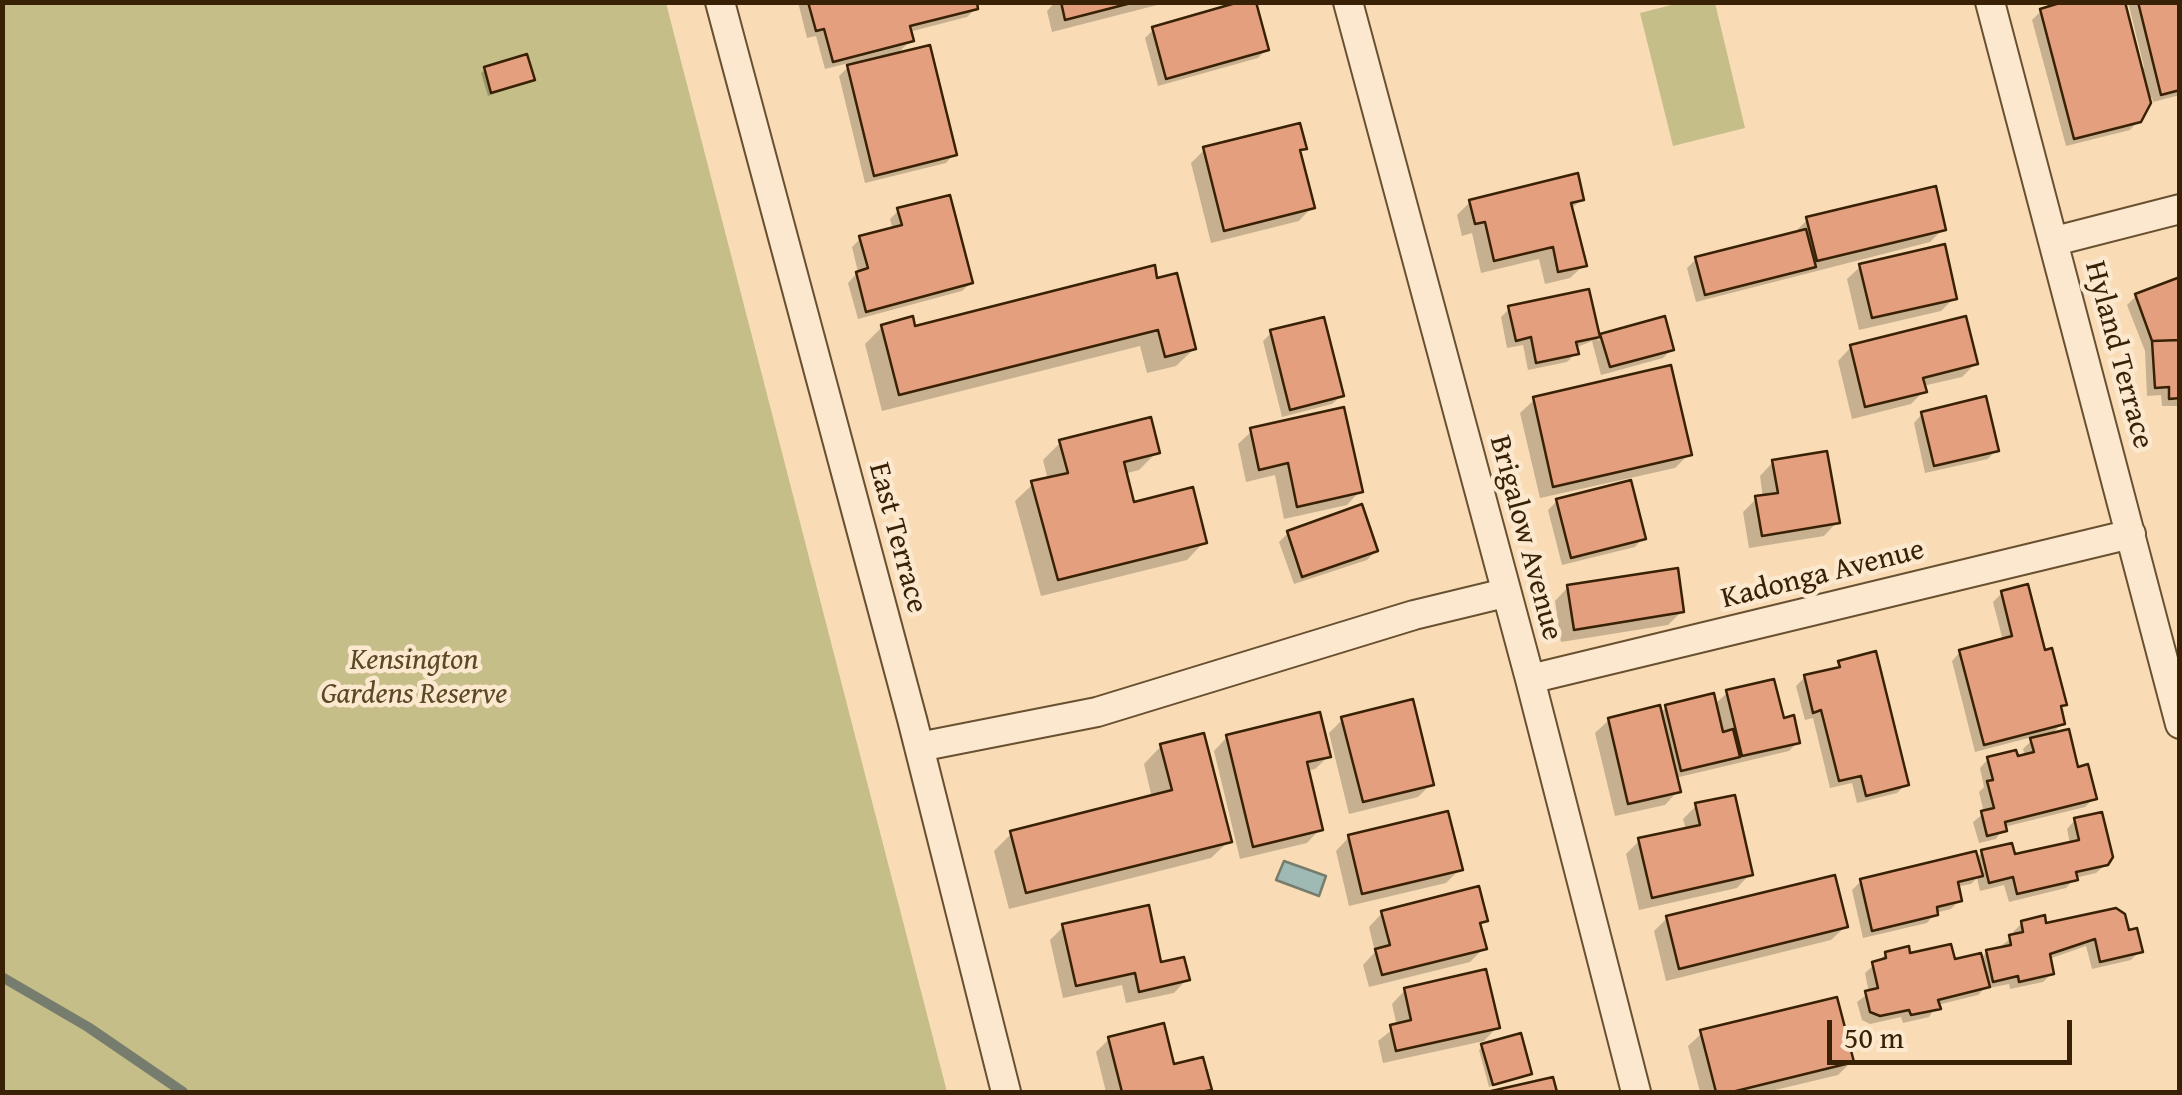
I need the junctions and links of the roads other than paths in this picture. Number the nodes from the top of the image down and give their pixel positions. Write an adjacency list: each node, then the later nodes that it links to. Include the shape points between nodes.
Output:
1 (720, 2): 10 (street, East Terrace)
2 (1348, 2): 7 (street, Brigalow Avenue)
3 (1990, 2): 5 (street, Hyland Terrace)
4 (2180, 209): 5 (street)
5 (2055, 241): 6 (street, Hyland Terrace)
6 (2131, 534): 8 (street, Kadonga Avenue); 9 (street, Hyland Terrace)
7 (1505, 592): 8 (street, Brigalow Avenue); 10 (street, via 1097,712)
8 (1530, 679): 12 (street, Brigalow Avenue)
9 (2180, 724)
10 (919, 747): 11 (street, East Terrace)
11 (1006, 1092)
12 (1636, 1092)

